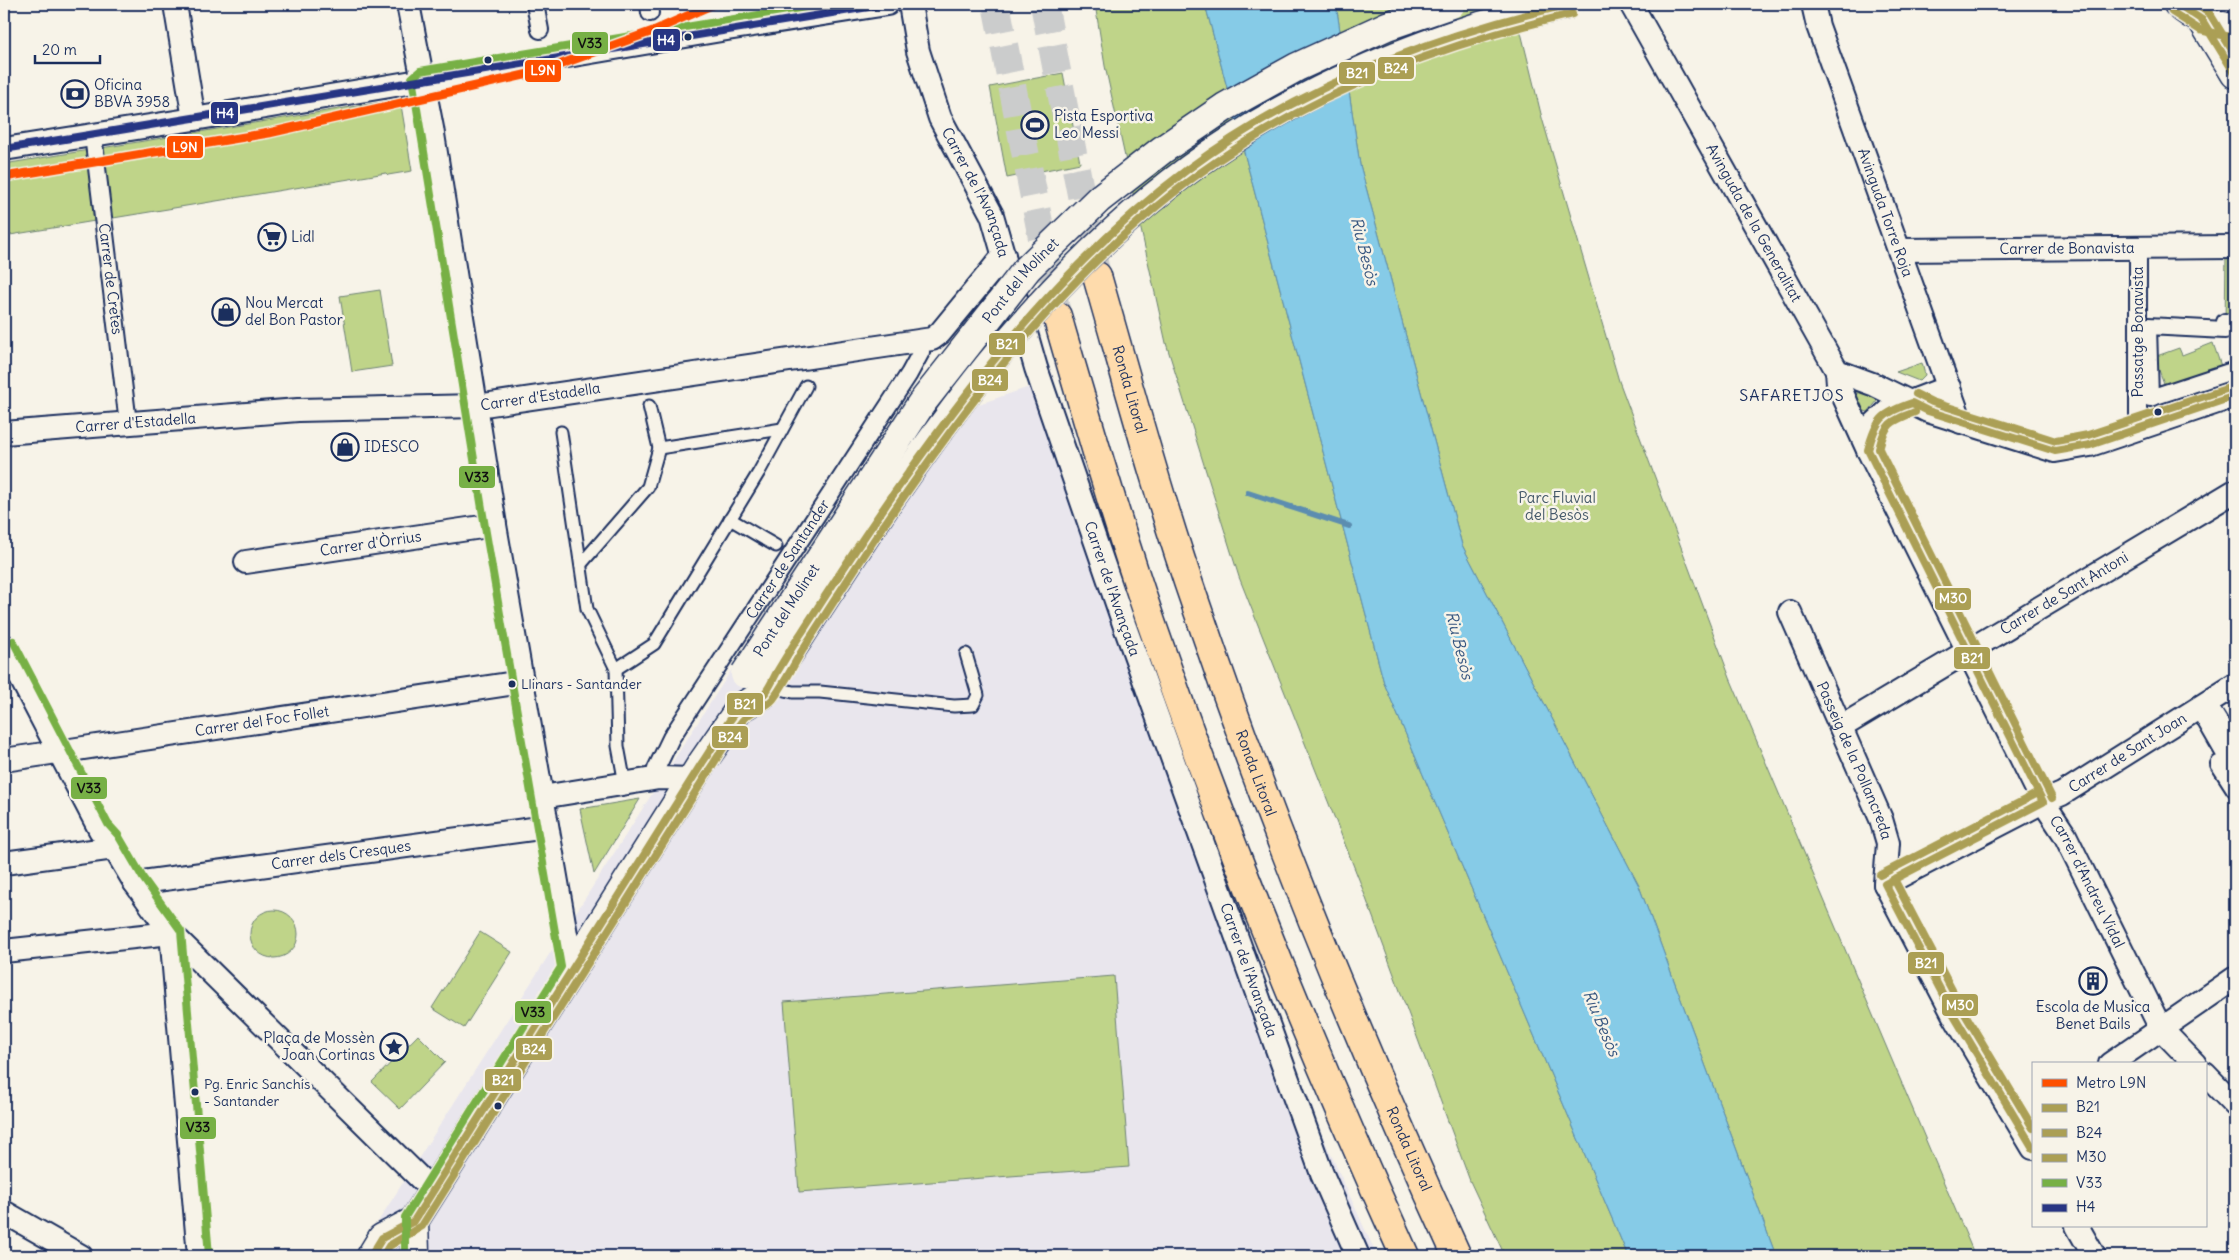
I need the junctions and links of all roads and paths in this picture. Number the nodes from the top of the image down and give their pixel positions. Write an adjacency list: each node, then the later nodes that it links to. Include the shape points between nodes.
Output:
1 (175, 4): 16 (street)
2 (408, 4): 15 (street)
3 (536, 4): 13 (street)
4 (887, 4): 15 (street)
5 (910, 4): 22 (street, Carrer de l'Avançada, via 918,51 940,118 992,215)
6 (1451, 4): 57 (street, Pont del Molinet, bridge, via 1387,26 1297,67 1225,107 1098,199 1027,268 921,404 740,681)
7 (1570, 4): 56 (street, Pont del Molinet, bridge, via 1480,26 1398,55 1306,98 1240,135 1163,188 1099,244 1023,324 967,392 890,498)
8 (1631, 4): 28 (street, Avinguda de la Generalitat)
9 (1813, 4): 21 (street, Avinguda Torre Roja, via 1818,26)
10 (2178, 4): 11 (street)
11 (2202, 20): 12 (street); 14 (street)
12 (2235, 28)
13 (540, 30)
14 (2235, 74)
15 (422, 80): 16 (street); 33 (street)
16 (194, 119): 17 (street)
17 (93, 135): 18 (street); 37 (street, Carrer de Cretes)
18 (4, 149)
19 (2235, 247): 20 (street, Carrer de Bonavista)
20 (2138, 248): 21 (street, Carrer de Bonavista); 35 (street, Passatge Bonavista)
21 (1899, 250): 30 (street, Avinguda Torre Roja)
22 (1004, 255): 33 (street, Carrer d'Estadella, via 932,339); 94 (street, Carrer de l'Avançada, via 1036,368 1099,551 1322,1174)
23 (1097, 276): 96 (highway, Ronda Litoral, via 1150,460 1248,752 1312,923)
24 (1057, 316): 95 (highway, via 1151,623 1253,903 1308,1038)
25 (2235, 325): 27 (street, via 2225,322 2225,330 2148,326 2150,398)
26 (921, 352): 63 (street, Carrer de Santander, via 671,738)
27 (2235, 370)
28 (1837, 371): 32 (street); 42 (street, Carrer d'Andreu Vidal, via 1838,384)
29 (806, 386): 38 (lane)
30 (1949, 387): 32 (street); 36 (street, Avinguda Torre Roja)
31 (2235, 396): 36 (street, via 2090,445 2055,451)
32 (1912, 403): 36 (street); 42 (street, via 1889,410 1874,424)
33 (477, 406): 37 (street, Carrer d'Estadella, via 298,410); 45 (street)
34 (649, 406): 41 (lane)
35 (2138, 416)
36 (1961, 422)
37 (128, 423): 40 (street, Carrer d'Estadella)
38 (782, 429): 41 (lane); 44 (lane)
39 (561, 432): 48 (lane)
40 (4, 433)
41 (659, 448): 48 (lane, via 648,487)
42 (1868, 450): 51 (street, Carrer d'Andreu Vidal)
43 (2235, 492): 51 (street, Carrer de Sant Antoni)
44 (730, 519): 46 (lane); 53 (lane, via 654,644)
45 (495, 525): 47 (street, Carrer d'Òrrius); 54 (street)
46 (776, 546)
47 (246, 562)
48 (580, 564): 53 (lane, via 587,609)
49 (1790, 612): 59 (street, Passeig de la Pollancreda)
50 (4, 646): 61 (street)
51 (1968, 651): 59 (street, Carrer de Sant Antoni); 69 (street, Carrer d'Andreu Vidal)
52 (966, 654): 56 (lane, via 978,695 973,705 946,706 793,692)
53 (616, 669): 66 (lane, via 618,746)
54 (522, 682): 61 (street, Carrer del Foc Follet); 68 (street)
55 (2235, 685): 58 (street, Carrer de Sant Joan)
56 (768, 686): 57 (street, Pont del Molinet, via 764,694)
57 (740, 708): 64 (street, Pont del Molinet)
58 (2189, 715): 67 (street); 69 (street, Carrer de Sant Joan, via 2062,794)
59 (1841, 727): 74 (street, Passeig de la Pollancreda, via 1881,819 1888,843)
60 (2235, 747): 65 (street, via 2212,712 2204,718)
61 (58, 752): 62 (street, Carrer del Foc Follet); 71 (street, via 100,830)
62 (4, 760)
63 (656, 769)
64 (697, 771): 66 (street); 77 (street)
65 (2235, 772)
66 (625, 784): 68 (street)
67 (2235, 789)
68 (542, 797): 70 (street)
69 (2043, 802): 74 (street, Carrer de Sant Joan); 79 (street, Carrer d'Andreu Vidal, via 2065,835)
70 (547, 827): 73 (street, Carrer dels Cresques); 77 (street)
71 (114, 848): 72 (street); 73 (street)
72 (4, 863)
73 (135, 883): 75 (street)
74 (1885, 884): 84 (street, via 1953,1014)
75 (171, 933): 76 (street); 86 (street); 92 (street)
76 (4, 951)
77 (572, 969): 86 (street)
78 (2235, 978): 79 (street)
79 (2161, 1029): 80 (street); 81 (street, Carrer d'Andreu Vidal)
80 (2113, 1062)
81 (2193, 1062)
82 (2206, 1075): 83 (street)
83 (2235, 1104)
84 (2026, 1122): 85 (street)
85 (2032, 1144)
86 (433, 1191): 88 (street)
87 (4, 1212): 91 (street)
88 (414, 1221): 90 (street); 93 (street, via 382,1238)
89 (2078, 1228): 97 (street)
90 (416, 1255)
91 (81, 1256)
92 (199, 1256)
93 (371, 1256)
94 (1358, 1256)
95 (1405, 1256)
96 (1457, 1256)
97 (2094, 1256)

